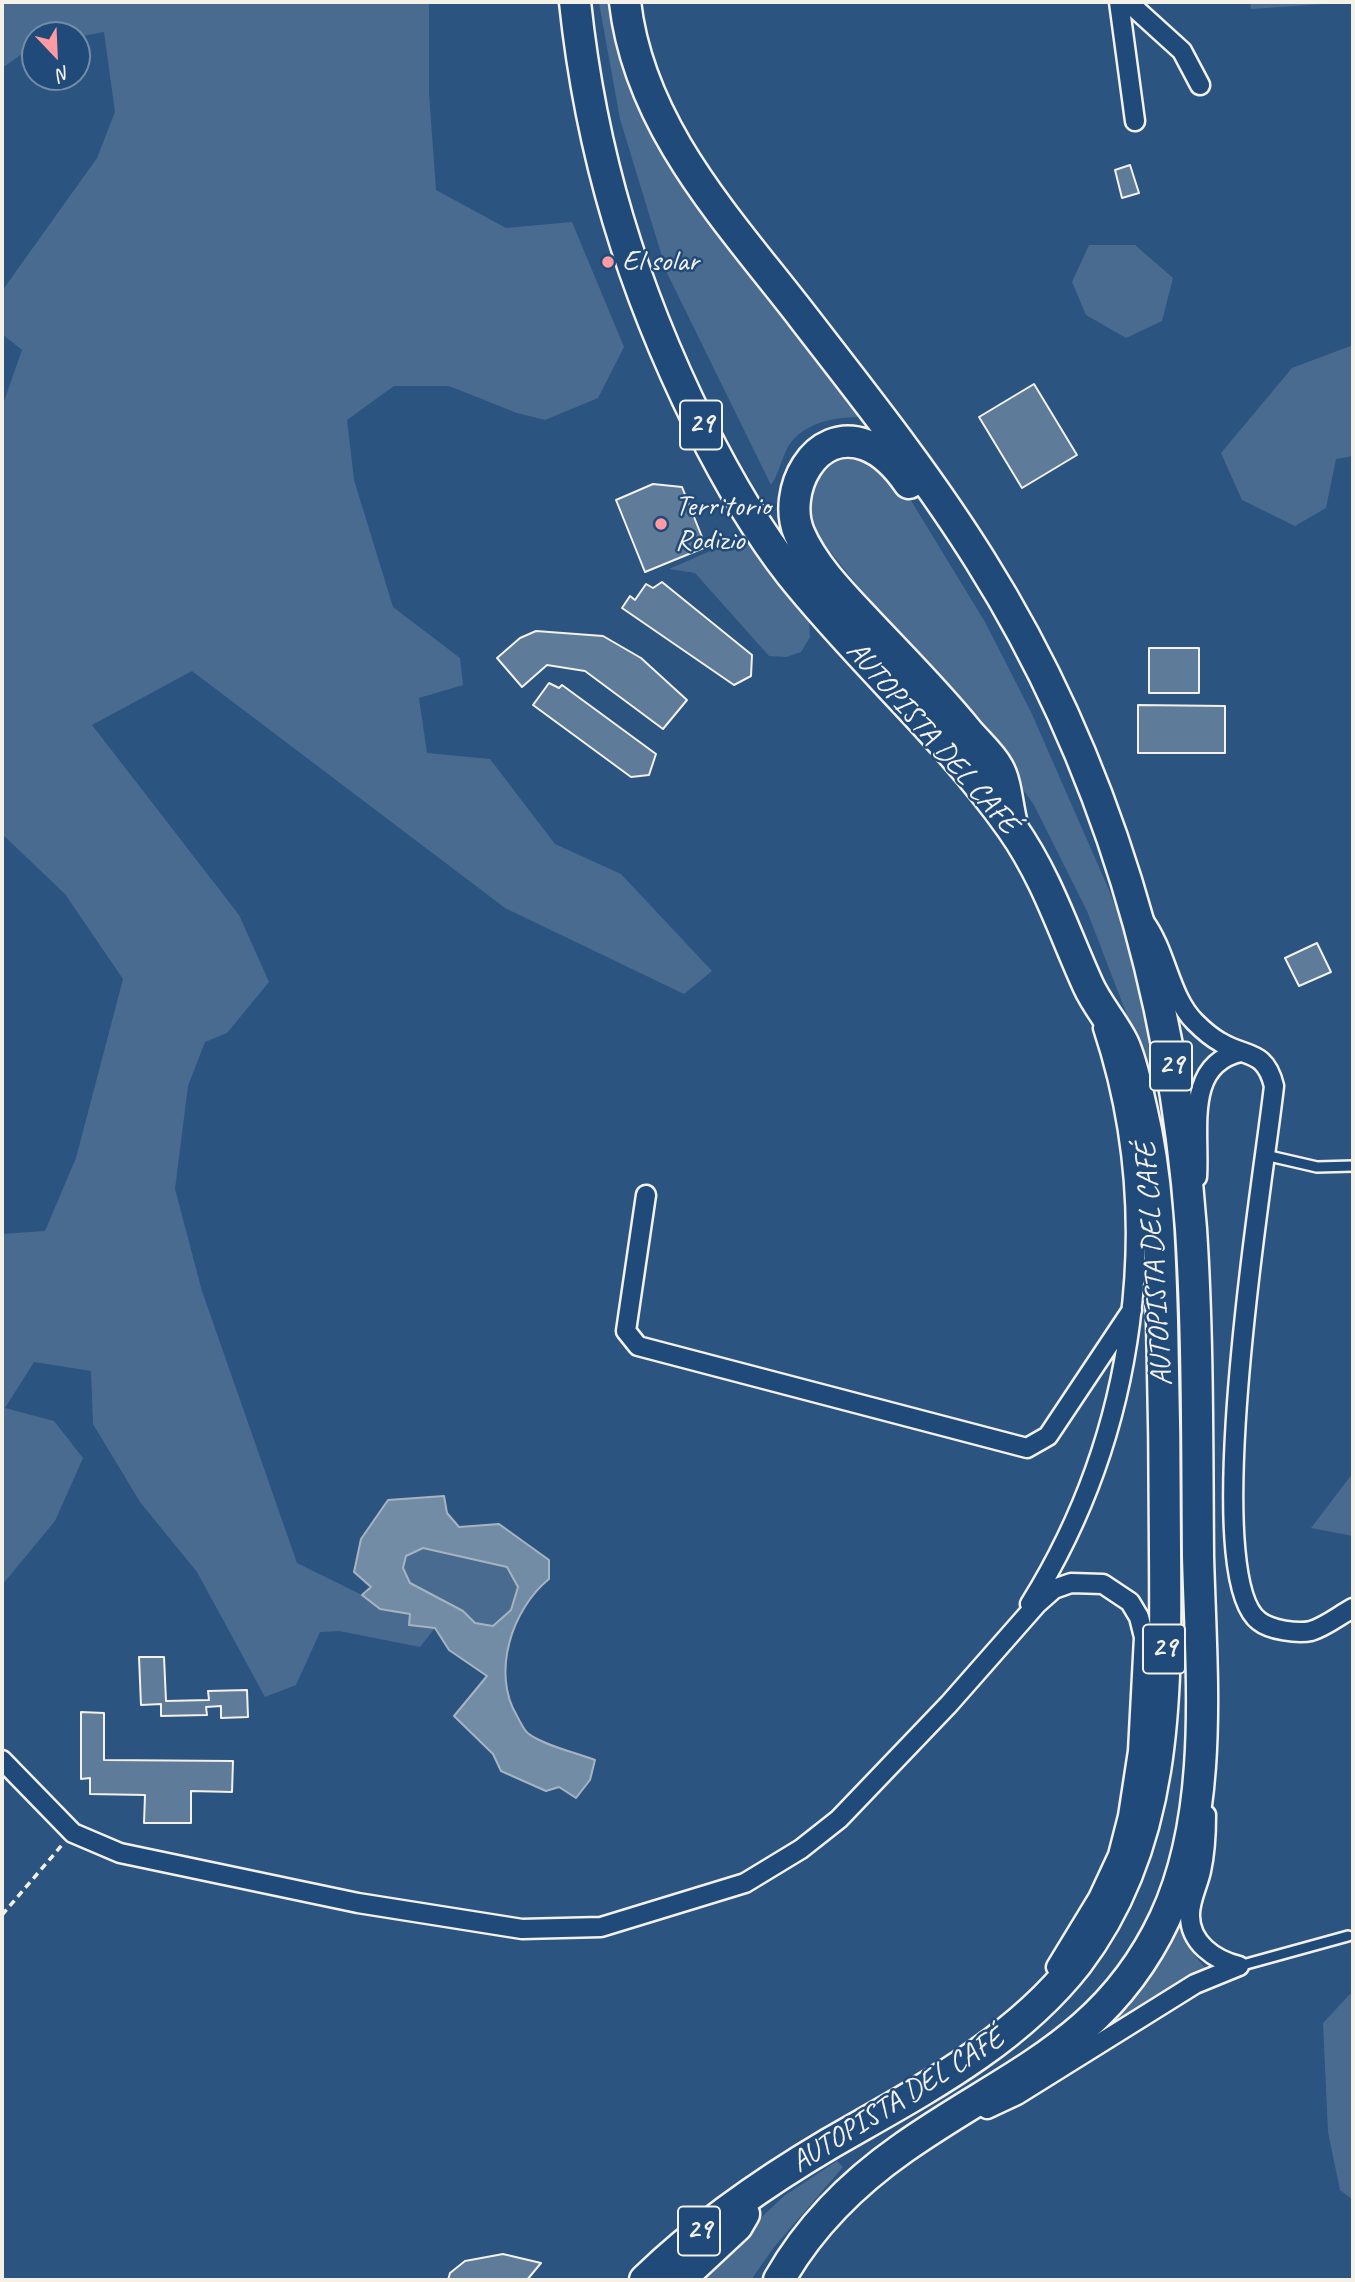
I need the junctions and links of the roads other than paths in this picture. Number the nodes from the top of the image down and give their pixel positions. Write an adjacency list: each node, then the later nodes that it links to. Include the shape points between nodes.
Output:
1 (575, 2): 8 (highway, AUTOPISTA DEL CAFÉ / 29, via 595,133 623,242 665,353 710,445 786,567 942,740)
2 (625, 2): 7 (highway, AUTOPISTA DEL CAFÉ / 29, via 638,62 675,147 901,444 958,527 1024,636)
3 (1119, 2): 6 (street)
4 (1128, 2): 5 (street, via 1182,51)
5 (1200, 85)
6 (1135, 121)
7 (1071, 732): 8 (highway, via 1037,695 969,572 893,463 864,444 851,442 836,444 809,461 794,491 793,511 811,555 999,769); 9 (highway, AUTOPISTA DEL CAFÉ / 29)
8 (1013, 830): 10 (highway, AUTOPISTA DEL CAFÉ / 29, via 1051,891)
9 (1136, 910): 11 (street, via 1159,940 1192,1019 1221,1043); 15 (highway, AUTOPISTA DEL CAFÉ / 29, via 1166,1034)
10 (1092, 994): 16 (street, via 1118,1084 1130,1149 1135,1216); 23 (highway, AUTOPISTA DEL CAFÉ / 29, via 1124,1045 1146,1129 1158,1217 1165,1583 1158,1766 1127,1871 1084,1954 1039,2005)
11 (1241, 1052): 12 (street, via 1258,1057 1271,1072 1274,1086); 15 (street, via 1216,1061 1201,1086)
12 (1265, 1155): 13 (lane, via 1317,1167); 17 (street, via 1234,1451 1238,1572 1244,1598 1258,1621 1279,1629 1310,1631)
13 (1353, 1166)
14 (646, 1195): 16 (street, via 625,1331 638,1346 1027,1448 1048,1436)
15 (1190, 1222): 19 (highway, AUTOPISTA DEL CAFÉ / 29)
16 (1132, 1310): 18 (street, via 1114,1412 1080,1510 1045,1579)
17 (1353, 1608)
18 (1003, 1644): 20 (street, via 839,1819 801,1849 745,1883 601,1927 522,1929 358,1903 120,1853 73,1833); 23 (street, via 1054,1589 1088,1581 1110,1587 1130,1602 1139,1617 1144,1663 1138,1751 1118,1855 1065,1955 1008,2027)
19 (1199, 1731): 22 (street, via 1205,1839 1190,1915 1206,1951 1222,1962); 24 (highway, AUTOPISTA DEL CAFÉ / 29, via 1196,1810 1183,1869 1167,1915 1127,1981 1084,2028 1029,2071)
20 (2, 1760)
21 (1348, 1936): 22 (lane)
22 (1240, 1966): 24 (street, via 1195,1984 1017,2095)
23 (976, 2055): 25 (highway, AUTOPISTA DEL CAFÉ / 29)
24 (904, 2147): 26 (highway, AUTOPISTA DEL CAFÉ / 29, via 859,2182)
25 (759, 2189): 27 (highway, AUTOPISTA DEL CAFÉ / 29, via 689,2238); 28 (highway, via 737,2226)
26 (801, 2241): 29 (highway); 30 (highway, AUTOPISTA DEL CAFÉ / 29)
27 (645, 2280)
28 (679, 2280)
29 (770, 2280)
30 (779, 2280)

